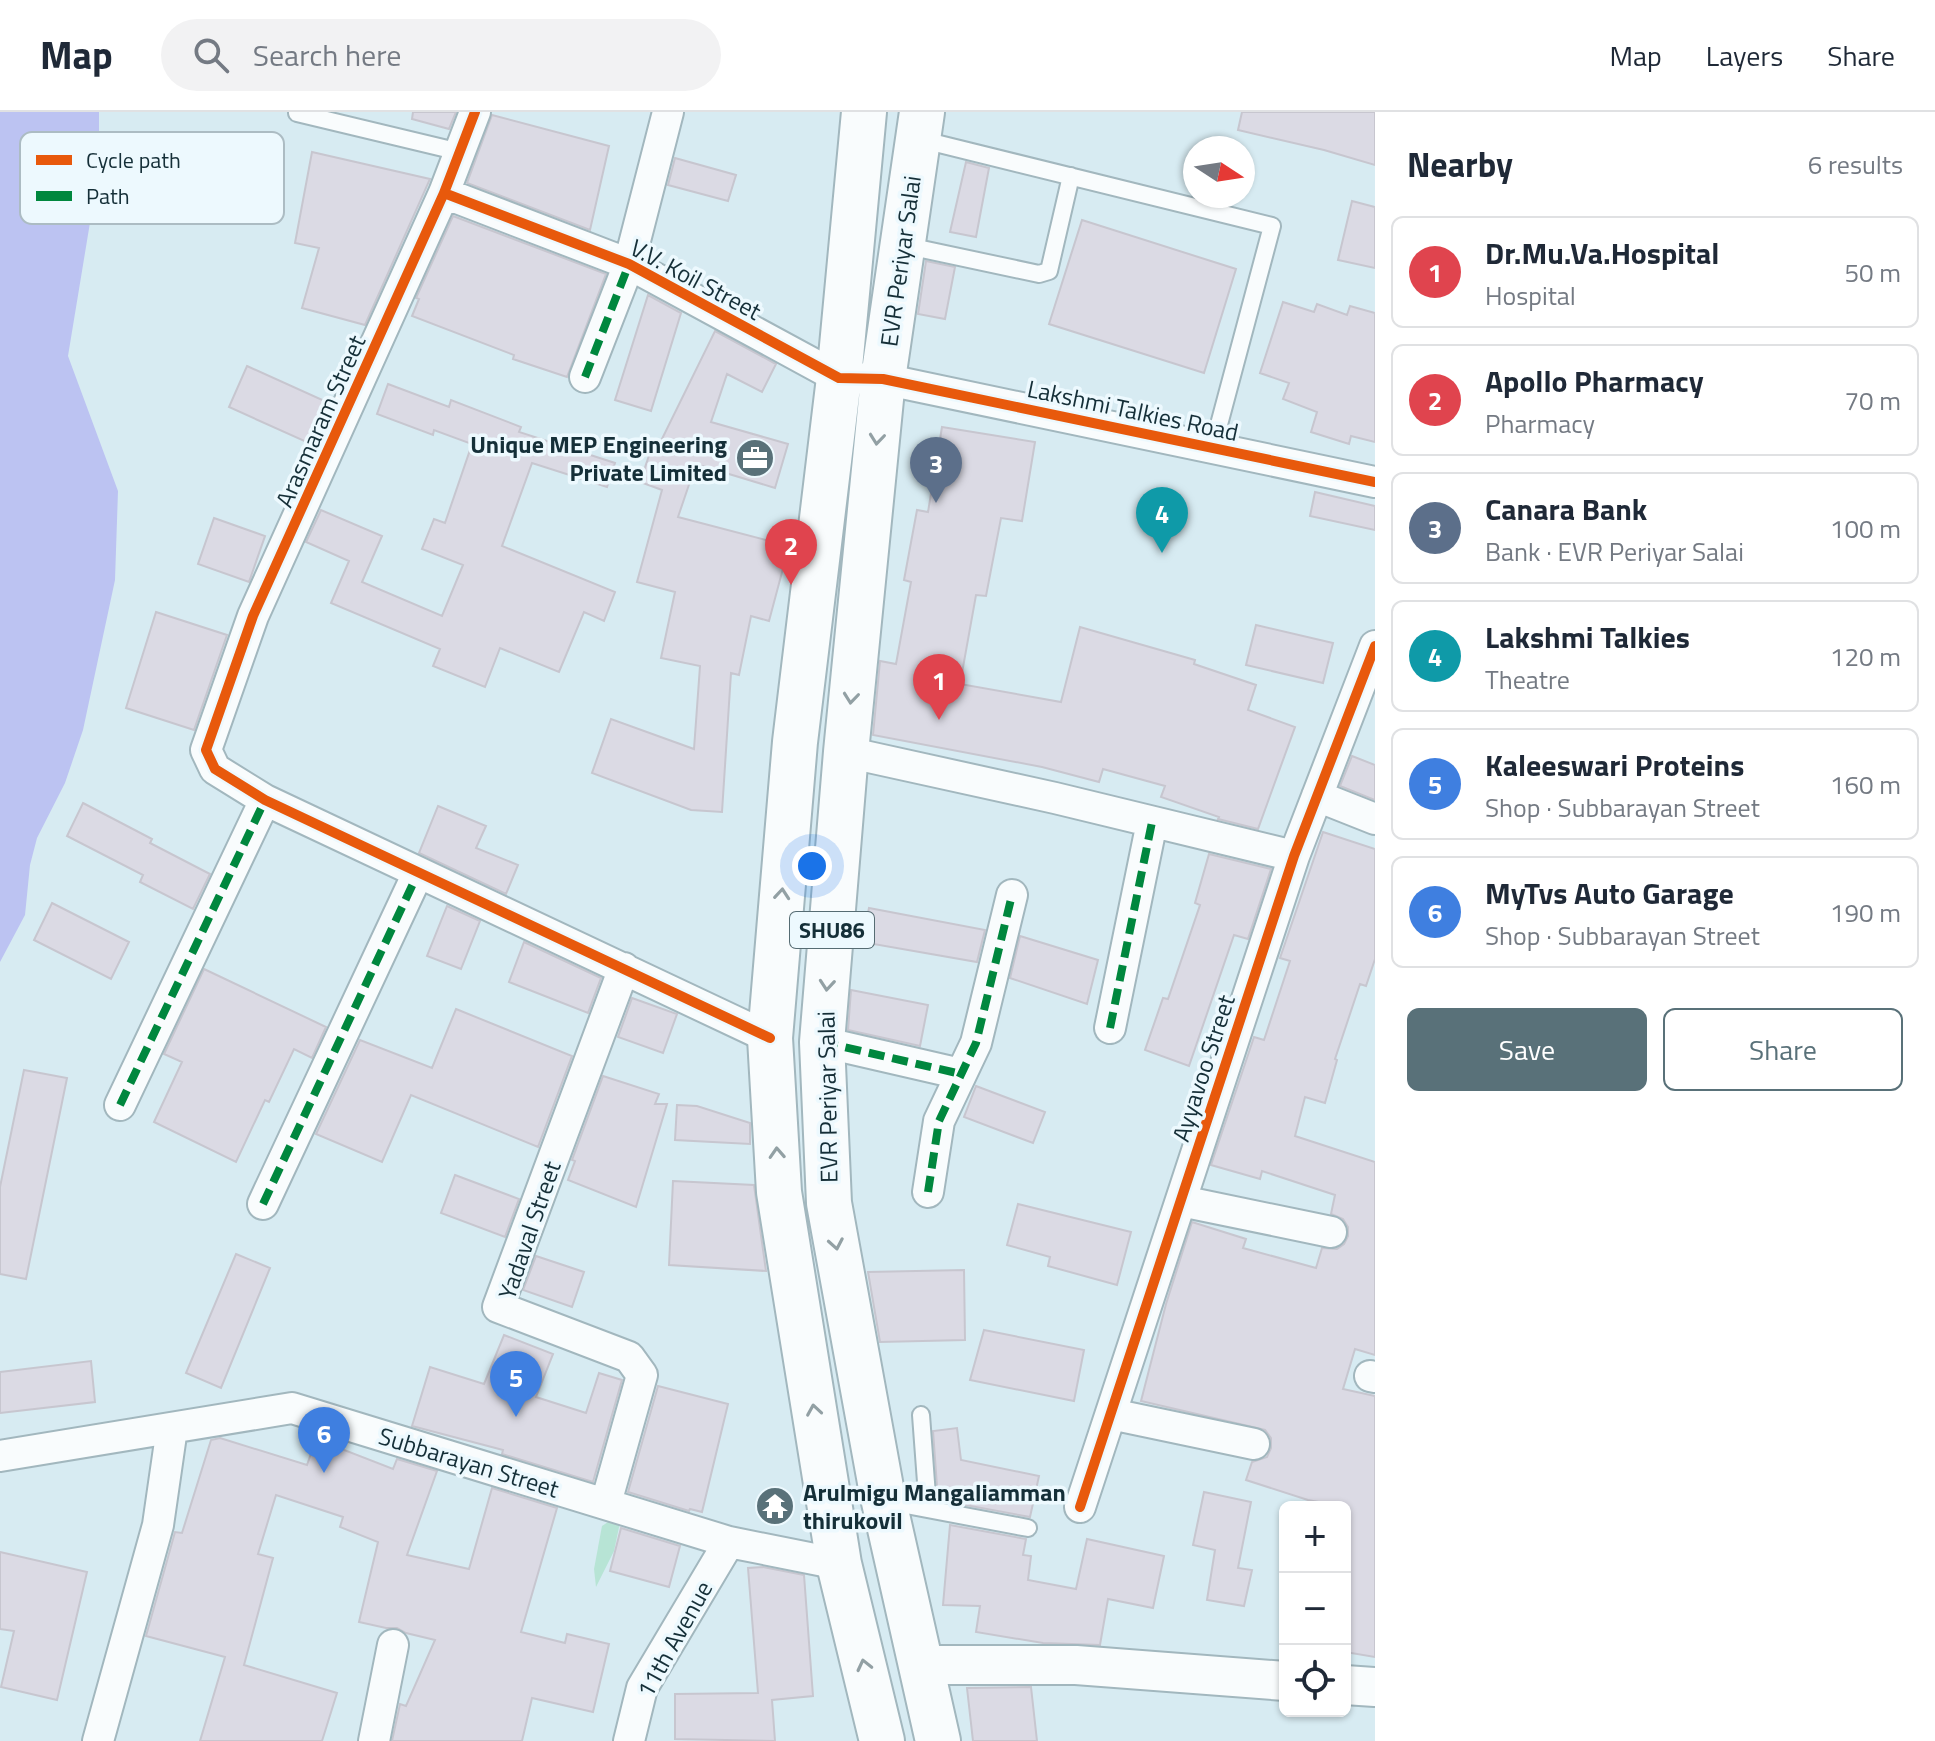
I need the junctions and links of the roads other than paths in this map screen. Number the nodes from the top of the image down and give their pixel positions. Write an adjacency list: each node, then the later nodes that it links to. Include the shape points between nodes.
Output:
1 (475, 112): 6 (street, Arasmaram Street)
2 (668, 112): 10 (street)
3 (864, 112): 12 (main road, EVR Periyar Salai / SHU86)
4 (297, 113): 6 (lane)
5 (920, 126): 7 (lane); 9 (main road, EVR Periyar Salai / SHU86)
6 (460, 152): 8 (street, Arasmaram Street)
7 (1071, 176): 9 (lane, via 1049,271 1039,274); 14 (lane, via 1272,226)
8 (444, 193): 10 (street, V.V. Koil Street); 19 (street, Arasmaram Street, via 253,616 206,750 215,769)
9 (902, 245): 13 (main road, EVR Periyar Salai / SHU86)
10 (629, 264): 11 (street); 12 (street, V.V. Koil Street)
11 (585, 377)
12 (839, 378): 13 (street, V.V. Koil Street); 27 (main road, EVR Periyar Salai / SHU86, one-way to 12, via 795,742)
13 (883, 379): 14 (street, Lakshmi Talkies Road); 17 (main road, EVR Periyar Salai / SHU86, one-way to 17)
14 (1213, 447): 15 (street, Lakshmi Talkies Road)
15 (1375, 482)
16 (1375, 646): 18 (street, Ayyavoo Street)
17 (846, 752): 21 (street); 28 (main road, EVR Periyar Salai / SHU86, one-way to 28)
18 (1317, 796): 20 (street); 22 (street, Ayyavoo Street)
19 (265, 800): 23 (street); 30 (street)
20 (1375, 819)
21 (1152, 822): 22 (street); 26 (street)
22 (1294, 856): 32 (street, Ayyavoo Street)
23 (418, 873): 25 (street); 33 (street)
24 (1012, 895): 29 (street, via 976,1043)
25 (624, 968): 27 (street); 41 (street, Yadaval Street, via 498,1307 629,1357 642,1375)
26 (1110, 1028)
27 (770, 1038): 46 (main road, EVR Periyar Salai / SHU86, one-way to 27, via 779,1192)
28 (822, 1042): 29 (street); 40 (main road, EVR Periyar Salai / SHU86, one-way to 40, via 829,1203)
29 (961, 1074): 31 (street, via 939,1121)
30 (120, 1105)
31 (928, 1192)
32 (1181, 1201): 34 (street); 35 (street, Ayyavoo Street)
33 (263, 1204)
34 (1331, 1232)
35 (1111, 1414): 38 (street); 42 (street, Ayyavoo Street)
36 (921, 1415): 43 (lane)
37 (172, 1428): 39 (street, Subbarayan Street); 41 (street, Subbarayan Street, via 292,1408); 52 (street, via 158,1525)
38 (1254, 1444)
39 (0, 1456)
40 (884, 1501): 43 (lane); 48 (main road, EVR Periyar Salai / SHU86)
41 (606, 1503): 45 (street, Subbarayan Street)
42 (1080, 1507)
43 (928, 1509): 44 (lane)
44 (1028, 1528)
45 (729, 1542): 46 (street, Subbarayan Street); 54 (street, 11th Avenue, via 642,1688)
46 (839, 1564): 55 (main road, EVR Periyar Salai / SHU86, one-way to 46)
47 (393, 1645): 53 (street)
48 (921, 1665): 49 (street, via 1076,1665); 56 (main road, EVR Periyar Salai / SHU86)
49 (1279, 1681)
50 (1351, 1685): 51 (street)
51 (1375, 1687)
52 (98, 1741)
53 (374, 1741)
54 (629, 1741)
55 (882, 1741)
56 (938, 1741)

